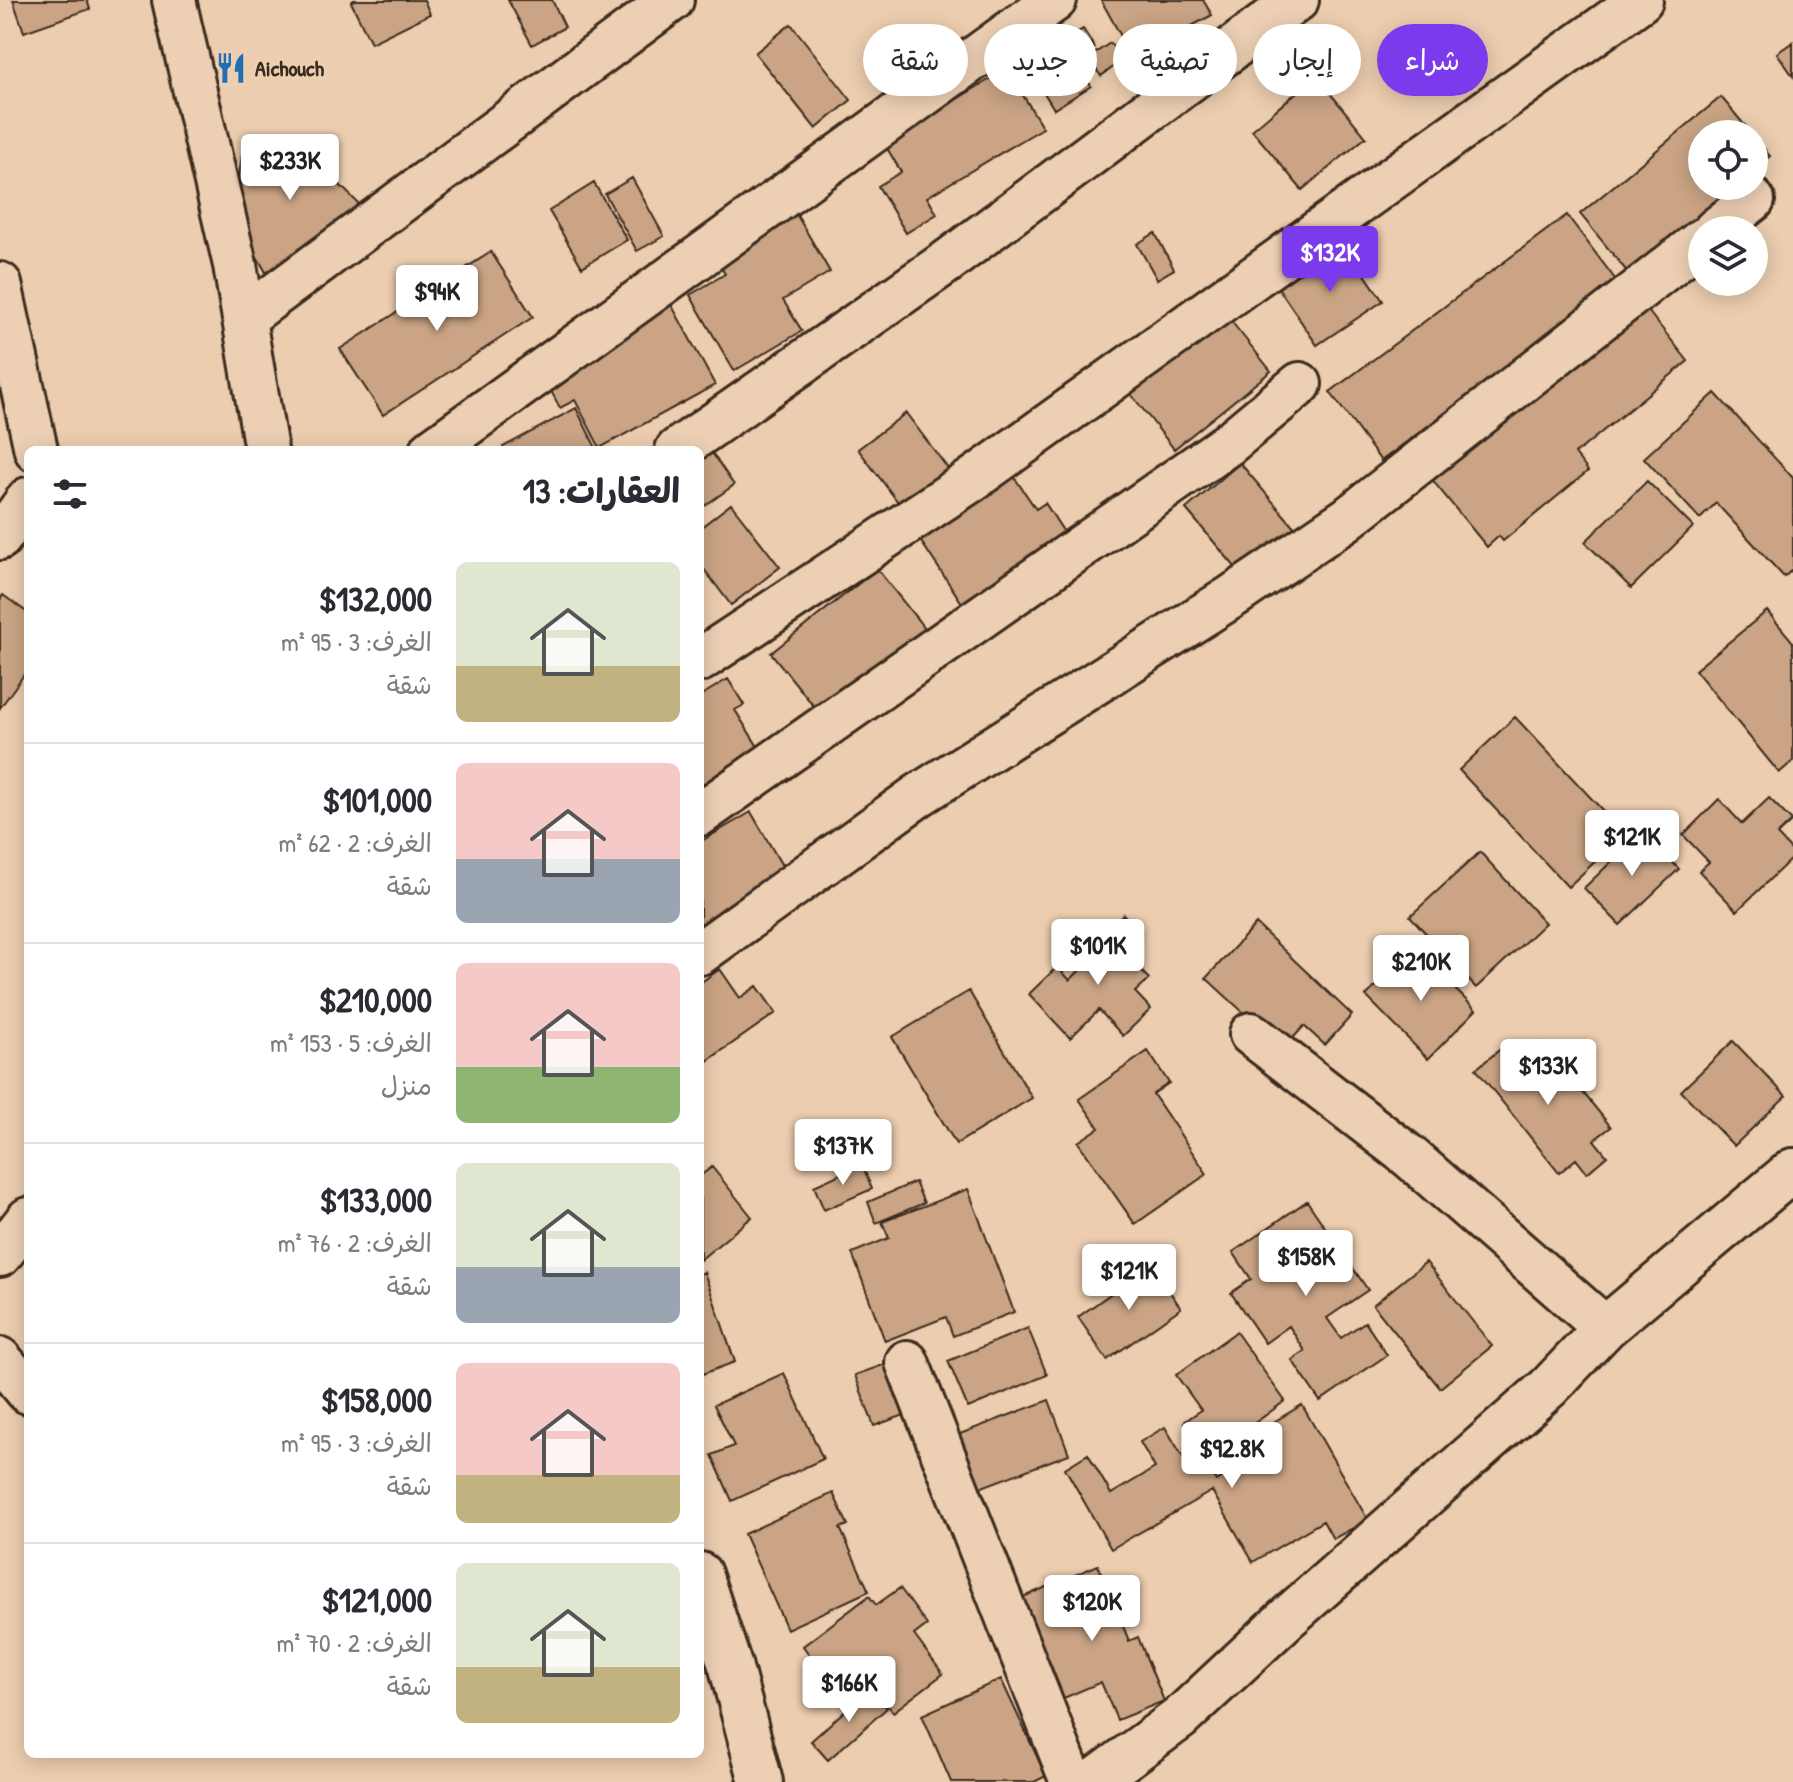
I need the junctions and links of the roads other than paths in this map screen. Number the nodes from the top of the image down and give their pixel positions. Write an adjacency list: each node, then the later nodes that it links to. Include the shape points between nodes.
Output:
1 (174, 0): 10 (street)
2 (672, 0): 10 (street)
3 (1055, 0): 14 (street)
4 (1297, 0): 15 (street, via 948,261)
5 (1641, 0): 18 (street, via 972,480)
6 (1753, 200): 7 (street)
7 (1733, 216)
8 (1688, 251): 20 (street, via 1347,519 919,795)
9 (0, 284): 12 (street)
10 (244, 318): 13 (street)
11 (1300, 384): 19 (street, via 1228,444)
12 (35, 446)
13 (265, 446)
14 (438, 446)
15 (683, 446)
16 (24, 505): 17 (street)
17 (0, 538)
18 (704, 657)
19 (704, 811)
20 (704, 950)
21 (1251, 1034): 25 (street, via 1410,1157)
22 (1793, 1170): 25 (street)
23 (24, 1224): 24 (street)
24 (0, 1255)
25 (1605, 1328): 32 (street, via 1549,1387 1180,1718)
26 (0, 1359): 28 (street)
27 (907, 1362): 31 (street)
28 (24, 1387)
29 (704, 1586): 30 (street)
30 (761, 1782)
31 (1072, 1782)
32 (1093, 1782)

